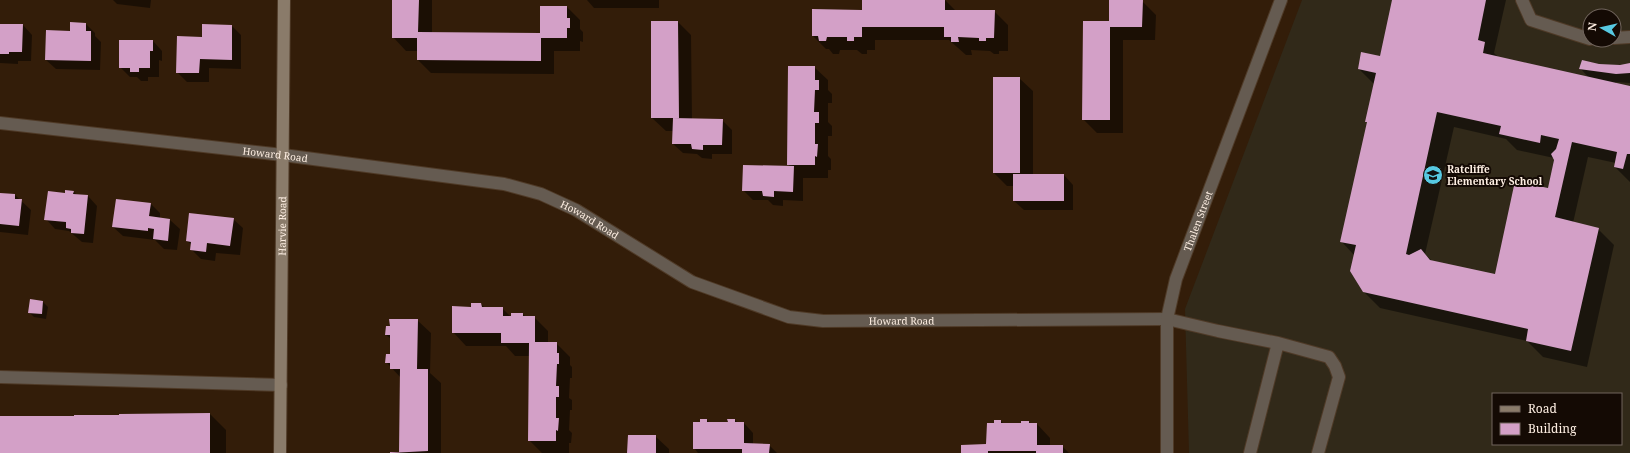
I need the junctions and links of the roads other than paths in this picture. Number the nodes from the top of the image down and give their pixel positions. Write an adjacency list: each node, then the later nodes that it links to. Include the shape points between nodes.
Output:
1 (284, 0): 6 (street, Harvie Road)
2 (1281, 0): 7 (street, Thalen Street, via 1176,279)
3 (1522, 0): 4 (street, via 1531,20)
4 (1582, 36)
5 (0, 123): 6 (street, Howard Road)
6 (283, 155): 7 (street, Howard Road, via 504,184 542,194 576,210 692,282 789,317 823,321); 10 (street, Harvie Road)
7 (1167, 319): 8 (street, Howard Road); 12 (street, Thalen Street)
8 (1278, 343): 13 (street); 14 (street, Howard Road, via 1329,357 1335,366 1339,377)
9 (0, 377): 10 (street)
10 (281, 385): 11 (street, Harvie Road)
11 (280, 453)
12 (1166, 453)
13 (1250, 453)
14 (1318, 453)

